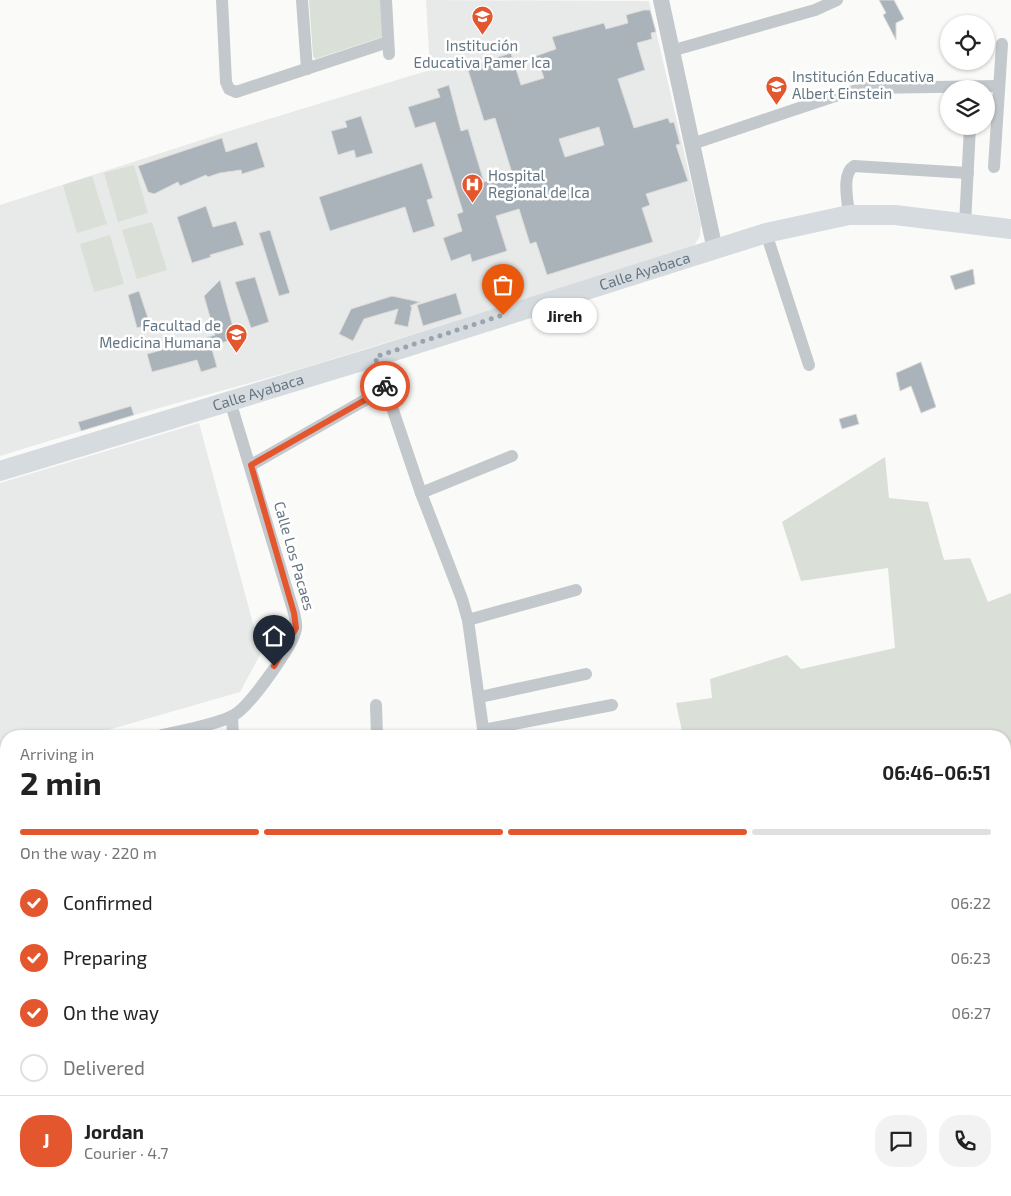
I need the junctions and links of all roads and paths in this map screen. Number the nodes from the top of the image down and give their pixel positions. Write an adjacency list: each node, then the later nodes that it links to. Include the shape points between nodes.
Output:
1 (222, 0): 8 (street, via 229,89 239,92)
2 (302, 0): 8 (street)
3 (386, 0): 8 (street, via 389,48)
4 (661, 0): 7 (street)
5 (837, 0): 7 (street, via 815,10)
6 (1002, 44): 9 (street)
7 (671, 51): 11 (street)
8 (307, 70)
9 (999, 86): 11 (street, via 867,88); 12 (street)
10 (970, 135): 13 (street)
11 (692, 144): 18 (street)
12 (994, 167)
13 (968, 173): 14 (street, via 854,166 846,175); 15 (street)
14 (849, 215): 15 (main road, Calle Ayabaca, via 895,215); 17 (main road, Calle Ayabaca)
15 (965, 224): 16 (main road, Calle Ayabaca)
16 (1011, 229)
17 (766, 233): 18 (main road, Calle Ayabaca); 20 (street)
18 (715, 250): 19 (main road, Calle Ayabaca)
19 (375, 357): 21 (street); 22 (main road, Calle Ayabaca)
20 (808, 365)
21 (386, 388): 24 (street); 26 (street)
22 (230, 401): 24 (street, Calle Los Pacaes); 25 (main road, Calle Ayabaca)
23 (512, 456): 26 (street)
24 (251, 465): 33 (street, Calle Los Pacaes, via 296,628 257,692)
25 (0, 471)
26 (422, 492): 28 (street)
27 (576, 590): 28 (street)
28 (468, 620): 30 (street)
29 (586, 674): 30 (street)
30 (480, 697): 37 (street)
31 (376, 705): 36 (street)
32 (612, 705): 38 (street)
33 (232, 717): 34 (street, Calle Los Pacaes); 35 (street)
34 (182, 730)
35 (233, 730)
36 (377, 730)
37 (484, 730)
38 (498, 730)

